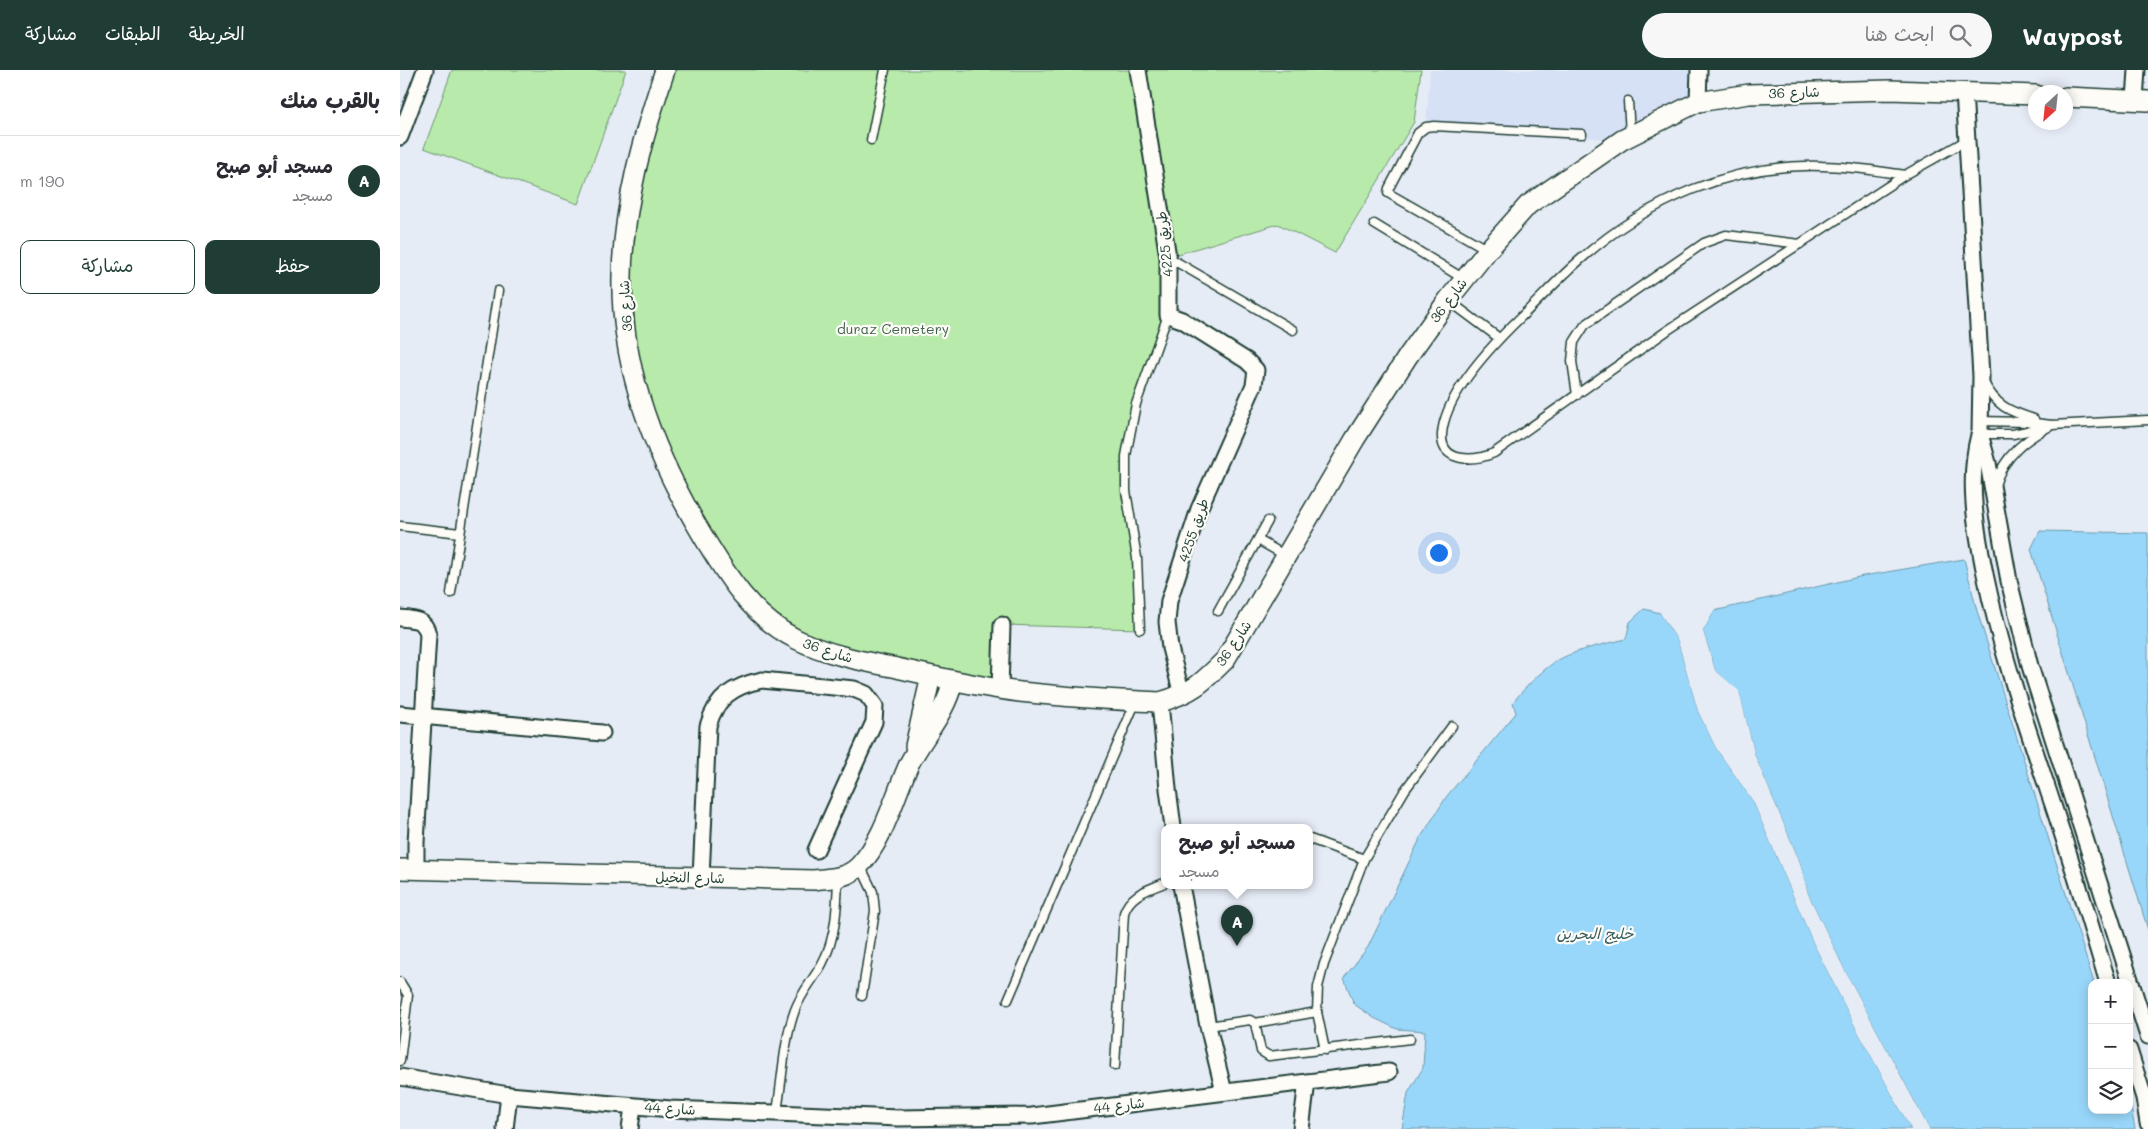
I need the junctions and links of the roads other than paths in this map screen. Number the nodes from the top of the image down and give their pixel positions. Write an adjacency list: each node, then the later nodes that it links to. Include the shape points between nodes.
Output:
1 (424, 70): 15 (street)
2 (665, 70): 45 (street, شارع 36, via 628,208 622,276 631,366 658,448 682,502 719,563 739,593 776,627 833,654)
3 (885, 70): 16 (lane)
4 (1138, 70): 22 (street, طريق 4225)
5 (1699, 70): 12 (street)
6 (2137, 70): 11 (street)
7 (1964, 91): 8 (street, شارع 36); 12 (street, شارع 36, via 1788,92); 17 (street)
8 (2028, 95)
9 (2073, 97): 11 (street)
10 (1628, 101): 14 (lane)
11 (2142, 101)
12 (1698, 102): 14 (street, شارع 36)
13 (1582, 134): 21 (lane, via 1434,126 1418,133 1388,193)
14 (1630, 136): 21 (street, شارع 36, via 1528,205)
15 (400, 137)
16 (871, 140)
17 (1968, 140): 18 (lane); 29 (street)
18 (1905, 175): 20 (lane); 28 (lane, via 1857,168 1788,166 1753,171 1693,188 1607,238)
19 (1374, 224): 23 (lane)
20 (1800, 244): 30 (lane, via 1668,330); 30 (lane, via 1726,235 1704,242 1585,325 1574,342 1572,361)
21 (1488, 250): 23 (street, شارع 36)
22 (1168, 257): 26 (street, طريق 4225); 27 (lane)
23 (1464, 279): 25 (street, شارع 36)
24 (498, 291): 37 (lane)
25 (1448, 300): 28 (lane); 39 (street, شارع 36, via 1355,439)
26 (1168, 315): 44 (lane, via 1136,404 1126,456 1126,491 1137,558); 48 (street, طريق 4255, via 1182,320 1256,370 1254,385 1198,510 1169,601 1170,648)
27 (1293, 330)
28 (1499, 338): 30 (lane, via 1468,377 1443,424 1442,441 1447,452 1464,459 1494,453)
29 (1981, 376): 32 (lane, via 1990,393 2010,412); 33 (street)
30 (1577, 395)
31 (2148, 420): 32 (lane)
32 (2052, 425): 33 (lane, via 2026,422); 33 (lane, via 2013,434); 34 (lane, via 2016,448 1997,477)
33 (1980, 428): 34 (street); 66 (street, via 1974,464 1977,531 1998,631)
34 (1993, 493): 73 (street, via 2009,581 2030,666)
35 (1268, 522): 38 (lane)
36 (400, 526): 37 (lane)
37 (460, 533): 40 (lane)
38 (1258, 540): 39 (lane); 41 (lane)
39 (1286, 556): 48 (street, شارع 36, via 1225,660)
40 (450, 593)
41 (1218, 611)
42 (400, 618): 52 (street, via 417,620 427,630)
43 (1002, 625): 47 (street)
44 (1140, 629)
45 (931, 676): 46 (street, شارع 36); 55 (street)
46 (953, 681): 47 (street, شارع 36); 55 (street, via 942,712)
47 (1000, 689): 49 (street, شارع 36)
48 (1182, 696): 50 (street, شارع 36)
49 (1136, 701): 50 (street, شارع 36); 69 (lane)
50 (1160, 702): 56 (street)
51 (400, 714): 52 (street)
52 (424, 717): 54 (street); 61 (street)
53 (1452, 726): 59 (lane, via 1404,790)
54 (602, 733)
55 (911, 761): 60 (street, via 881,829)
56 (1173, 824)
57 (1313, 840): 59 (lane)
58 (816, 850): 62 (street, via 874,722 875,706 866,694 854,689 762,680 747,683 724,697 716,706 708,726)
59 (1364, 859): 70 (lane, via 1321,976)
60 (860, 865): 63 (street, شارع النخيل, via 849,874); 68 (lane, via 870,882 875,902)
61 (408, 869): 62 (street, شارع النخيل)
62 (701, 877): 63 (street, شارع النخيل, via 812,880)
63 (838, 877): 85 (lane, via 833,934 823,962 794,1010)
64 (1161, 884): 78 (lane, via 1136,895 1124,913)
65 (1182, 889): 72 (street)
66 (2107, 979)
67 (400, 982): 76 (lane, via 408,995)
68 (862, 996)
69 (1008, 1000)
70 (1317, 1012): 71 (lane); 75 (lane)
71 (1255, 1023): 72 (lane, via 1247,1019); 75 (lane, via 1261,1051 1266,1056)
72 (1208, 1026): 82 (street)
73 (2148, 1036)
74 (1410, 1039): 75 (lane)
75 (1325, 1050)
76 (400, 1061)
77 (2133, 1063): 87 (street)
78 (1115, 1066)
79 (1389, 1072): 81 (street, شارع 44)
80 (400, 1077): 83 (street, شارع 44)
81 (1306, 1082): 82 (street, شارع 44); 91 (street)
82 (1224, 1092): 86 (street, شارع 44)
83 (508, 1095): 84 (street, شارع 44); 89 (street)
84 (633, 1106): 85 (street, شارع 44); 90 (street)
85 (777, 1112): 88 (street, شارع 44)
86 (1032, 1122): 88 (street, شارع 44)
87 (2148, 1123)
88 (898, 1124)
89 (505, 1129)
90 (630, 1129)
91 (1301, 1129)

